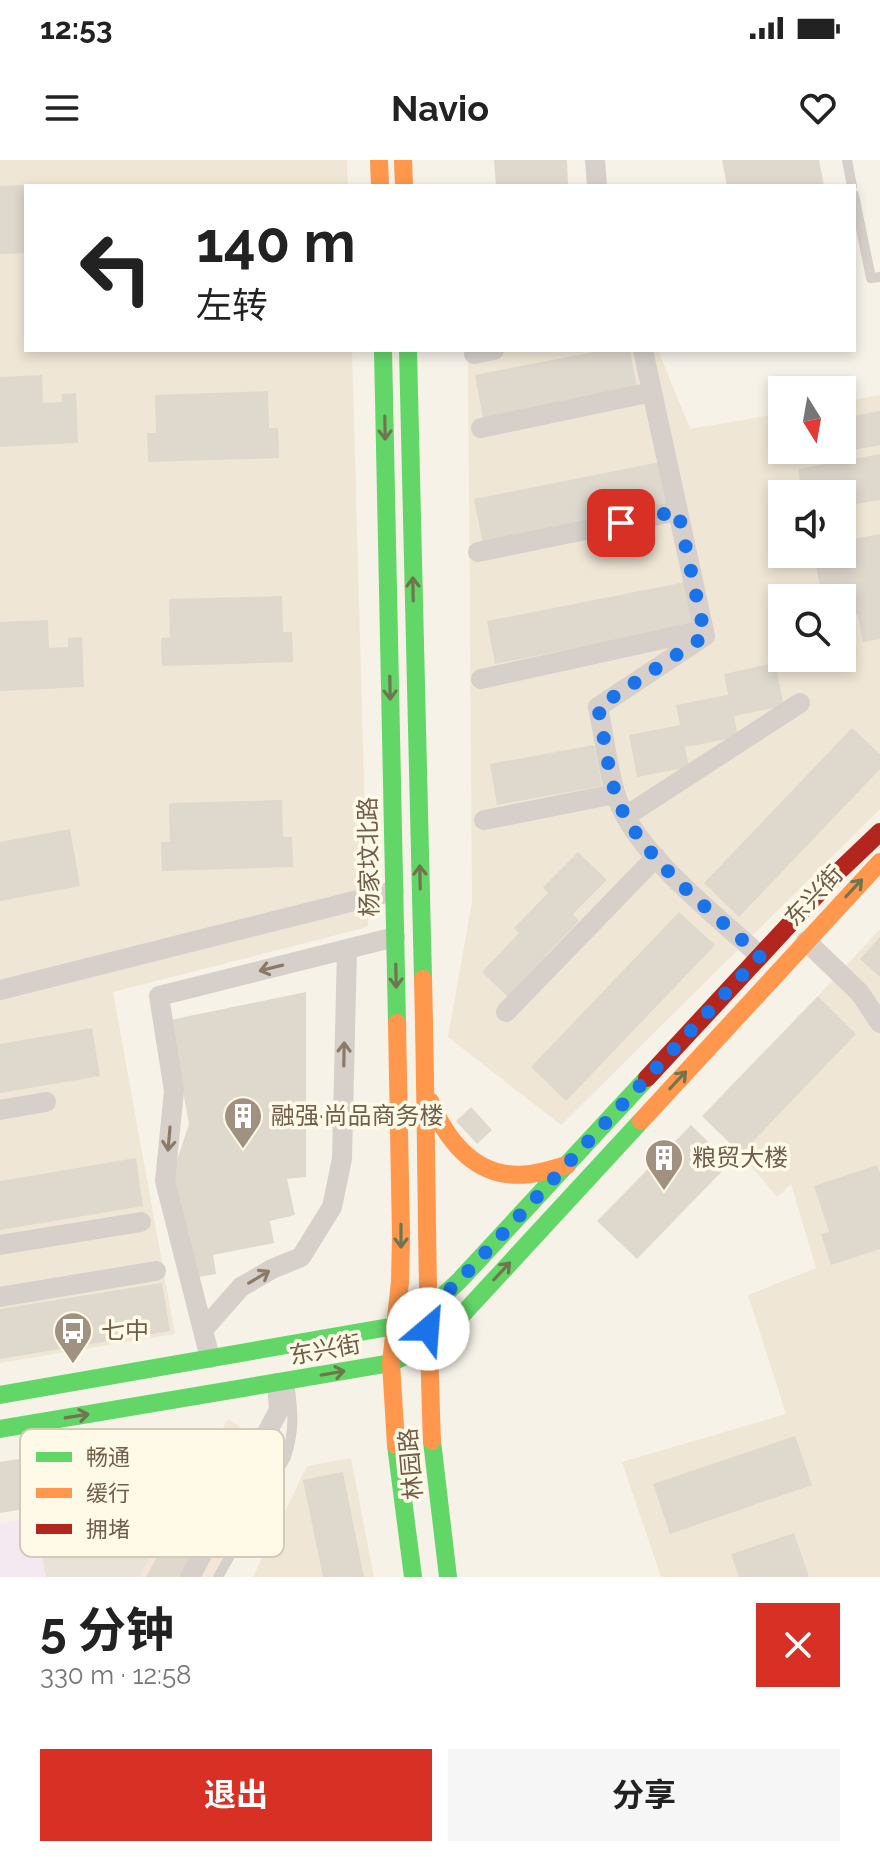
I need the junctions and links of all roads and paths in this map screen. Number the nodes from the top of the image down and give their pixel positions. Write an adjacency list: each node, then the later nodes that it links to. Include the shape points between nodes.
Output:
1 (379, 160): 5 (main road)
2 (403, 160): 6 (main road)
3 (595, 160): 7 (street)
4 (847, 160): 8 (lane)
5 (380, 184)
6 (404, 184)
7 (597, 184)
8 (852, 184)
9 (856, 205): 10 (lane, via 871,278)
10 (880, 277)
11 (383, 352): 27 (main road, 杨家坟北路, one-way to 27)
12 (408, 352): 36 (main road, 杨家坟北路, one-way to 12)
13 (643, 352): 14 (street)
14 (652, 392): 15 (street); 16 (street)
15 (481, 428)
16 (678, 511): 17 (street); 18 (street)
17 (478, 552)
18 (704, 630): 19 (street); 21 (street, via 705,636 598,707)
19 (481, 679)
20 (800, 703): 22 (street)
21 (615, 794): 22 (street); 23 (street)
22 (626, 816): 25 (street)
23 (484, 820)
24 (880, 832): 28 (main road, 东兴街)
25 (656, 857): 32 (street); 34 (street)
26 (880, 862): 30 (main road, 东兴街, one-way to 26)
27 (394, 891): 29 (main road, 杨家坟北路); 33 (street)
28 (788, 926): 30 (main road); 32 (main road, 东兴街)
29 (395, 937): 31 (street); 46 (main road, 杨家坟北路, one-way to 46, via 401,1236)
30 (806, 941): 35 (street, via 860,993); 43 (main road, 东兴街, one-way to 30)
31 (347, 949): 47 (street, one-way to 31, via 241,1287 301,1257 332,1207 342,1159); 47 (street, one-way to 47, via 159,996 174,1091 165,1181)
32 (760, 956): 39 (main road, 东兴街)
33 (0, 990)
34 (506, 1012)
35 (880, 1023)
36 (425, 1090): 39 (main road, via 454,1147 473,1162 496,1172 525,1175); 45 (main road, 杨家坟北路)
37 (46, 1102): 38 (street)
38 (0, 1110)
39 (567, 1165): 45 (main road, 东兴街)
40 (141, 1222): 41 (street)
41 (0, 1245)
42 (156, 1271): 44 (street)
43 (482, 1294): 48 (main road, 东兴街); 53 (main road, via 452,1352)
44 (0, 1297)
45 (427, 1311): 46 (main road, 东兴街); 48 (main road, 杨家坟北路)
46 (395, 1326): 49 (main road, 东兴街); 50 (main road, 杨家坟北路)
47 (203, 1330): 49 (street)
48 (428, 1346): 50 (main road, 东兴街); 53 (main road, 林园路)
49 (210, 1358): 52 (main road, 东兴街)
50 (391, 1363): 51 (main road, 东兴街, one-way to 50); 61 (main road, 林园路)
51 (283, 1382): 54 (main road, 东兴街, one-way to 51); 55 (street, via 279,1410); 56 (lane, via 294,1418)
52 (0, 1395)
53 (431, 1426): 62 (main road, 林园路)
54 (0, 1429)
55 (269, 1429)
56 (284, 1461)
57 (201, 1557): 59 (street)
58 (229, 1557): 60 (lane)
59 (190, 1577)
60 (218, 1577)
61 (413, 1577)
62 (448, 1577)

